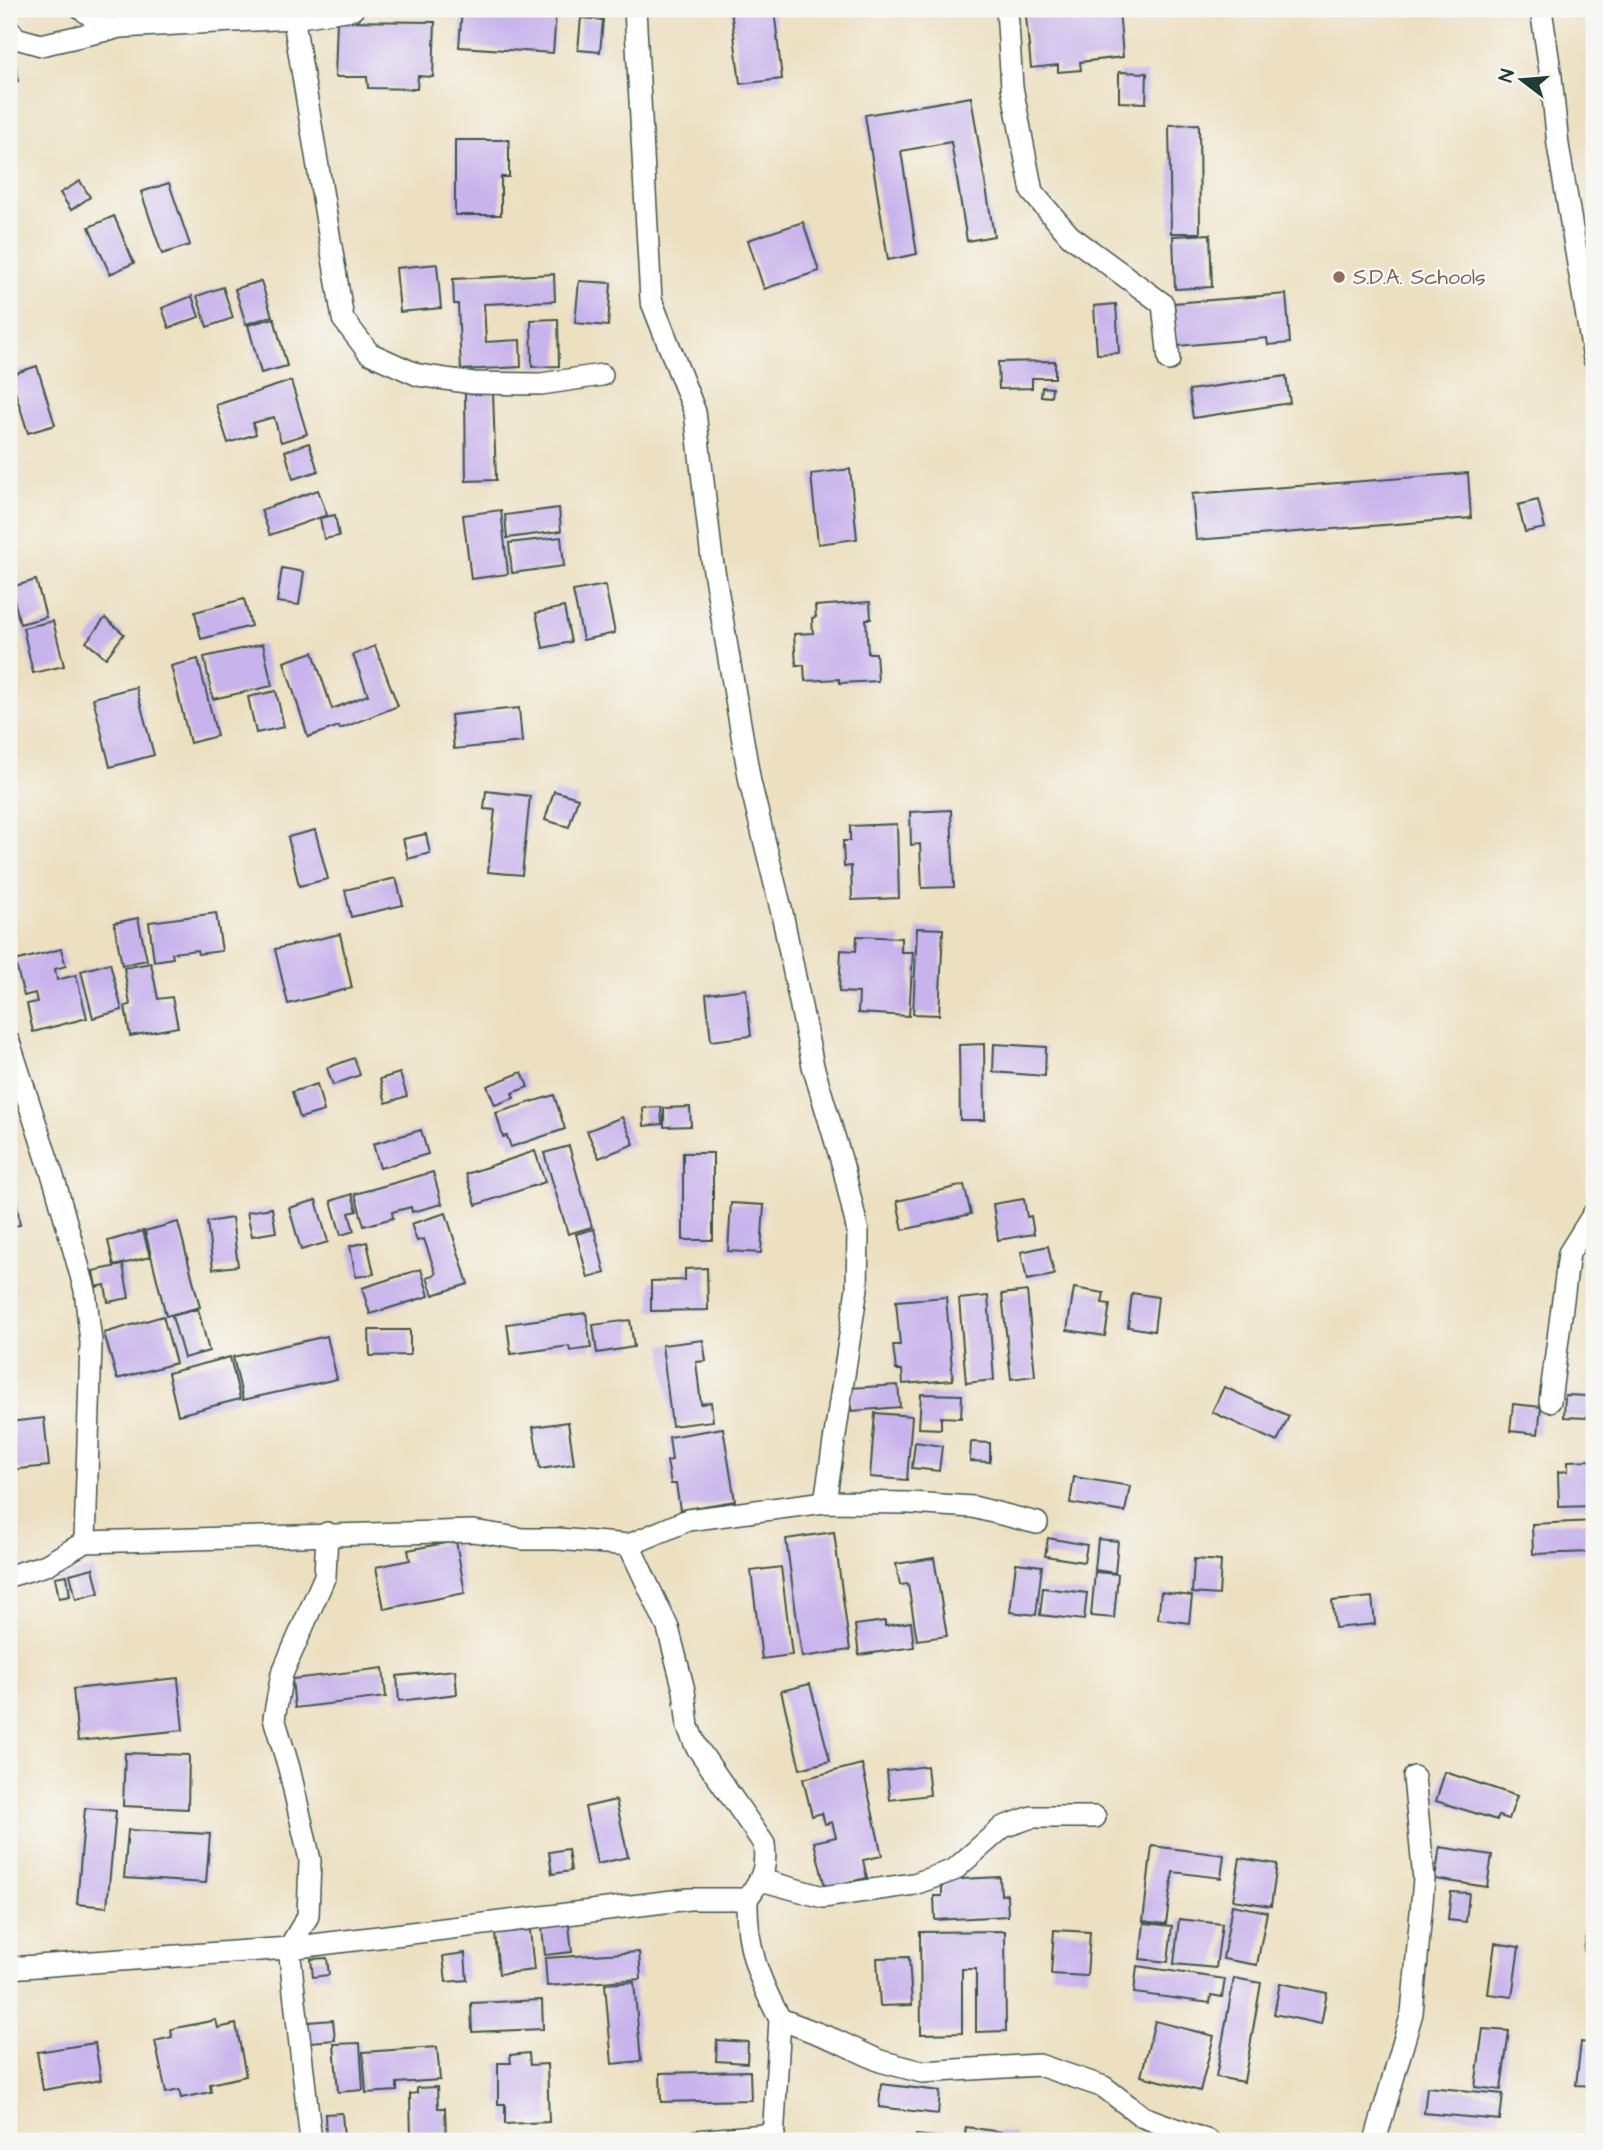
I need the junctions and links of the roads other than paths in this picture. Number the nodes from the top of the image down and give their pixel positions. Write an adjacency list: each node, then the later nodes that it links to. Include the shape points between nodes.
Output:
1 (82, 9): 8 (street)
2 (353, 9): 6 (street)
3 (635, 9): 16 (street, via 651,300 695,412 712,559 750,782 813,1066 858,1232 857,1288)
4 (1007, 9): 11 (street, via 1012,87 1032,191 1070,236 1163,304)
5 (1541, 9): 9 (street, via 1558,145)
6 (293, 14): 8 (street); 12 (street, via 343,319 369,353 418,375 473,383 541,384)
7 (9, 29): 8 (street, via 16,38 41,45)
8 (110, 30)
9 (1584, 237): 10 (street)
10 (1594, 359)
11 (1169, 360)
12 (602, 375)
13 (9, 1042): 19 (street, via 85,1290 91,1342)
14 (1594, 1213): 15 (street, via 1569,1253)
15 (1549, 1401)
16 (825, 1502): 17 (street, via 973,1507); 20 (street, via 688,1520)
17 (1037, 1523)
18 (327, 1533): 19 (street); 20 (street, via 473,1531); 26 (street, via 325,1576 282,1674 274,1718 310,1860 307,1916)
19 (85, 1542): 21 (street, via 46,1565)
20 (629, 1545): 24 (street, via 668,1628 696,1746 764,1844 766,1863)
21 (9, 1576)
22 (1414, 1777): 33 (street, via 1424,1878 1412,2013)
23 (1095, 1816): 24 (street, via 1032,1817 1003,1826 954,1870 914,1884 823,1897)
24 (761, 1880): 25 (street)
25 (747, 1899): 26 (street, via 690,1899); 28 (street, via 751,1953)
26 (289, 1948): 27 (street); 30 (street)
27 (9, 1968)
28 (780, 2019): 29 (street); 32 (street, via 880,2061 922,2072 1039,2065 1104,2087 1143,2117)
29 (774, 2137): 31 (street)
30 (311, 2141)
31 (696, 2141)
32 (1209, 2141)
33 (1376, 2141)

